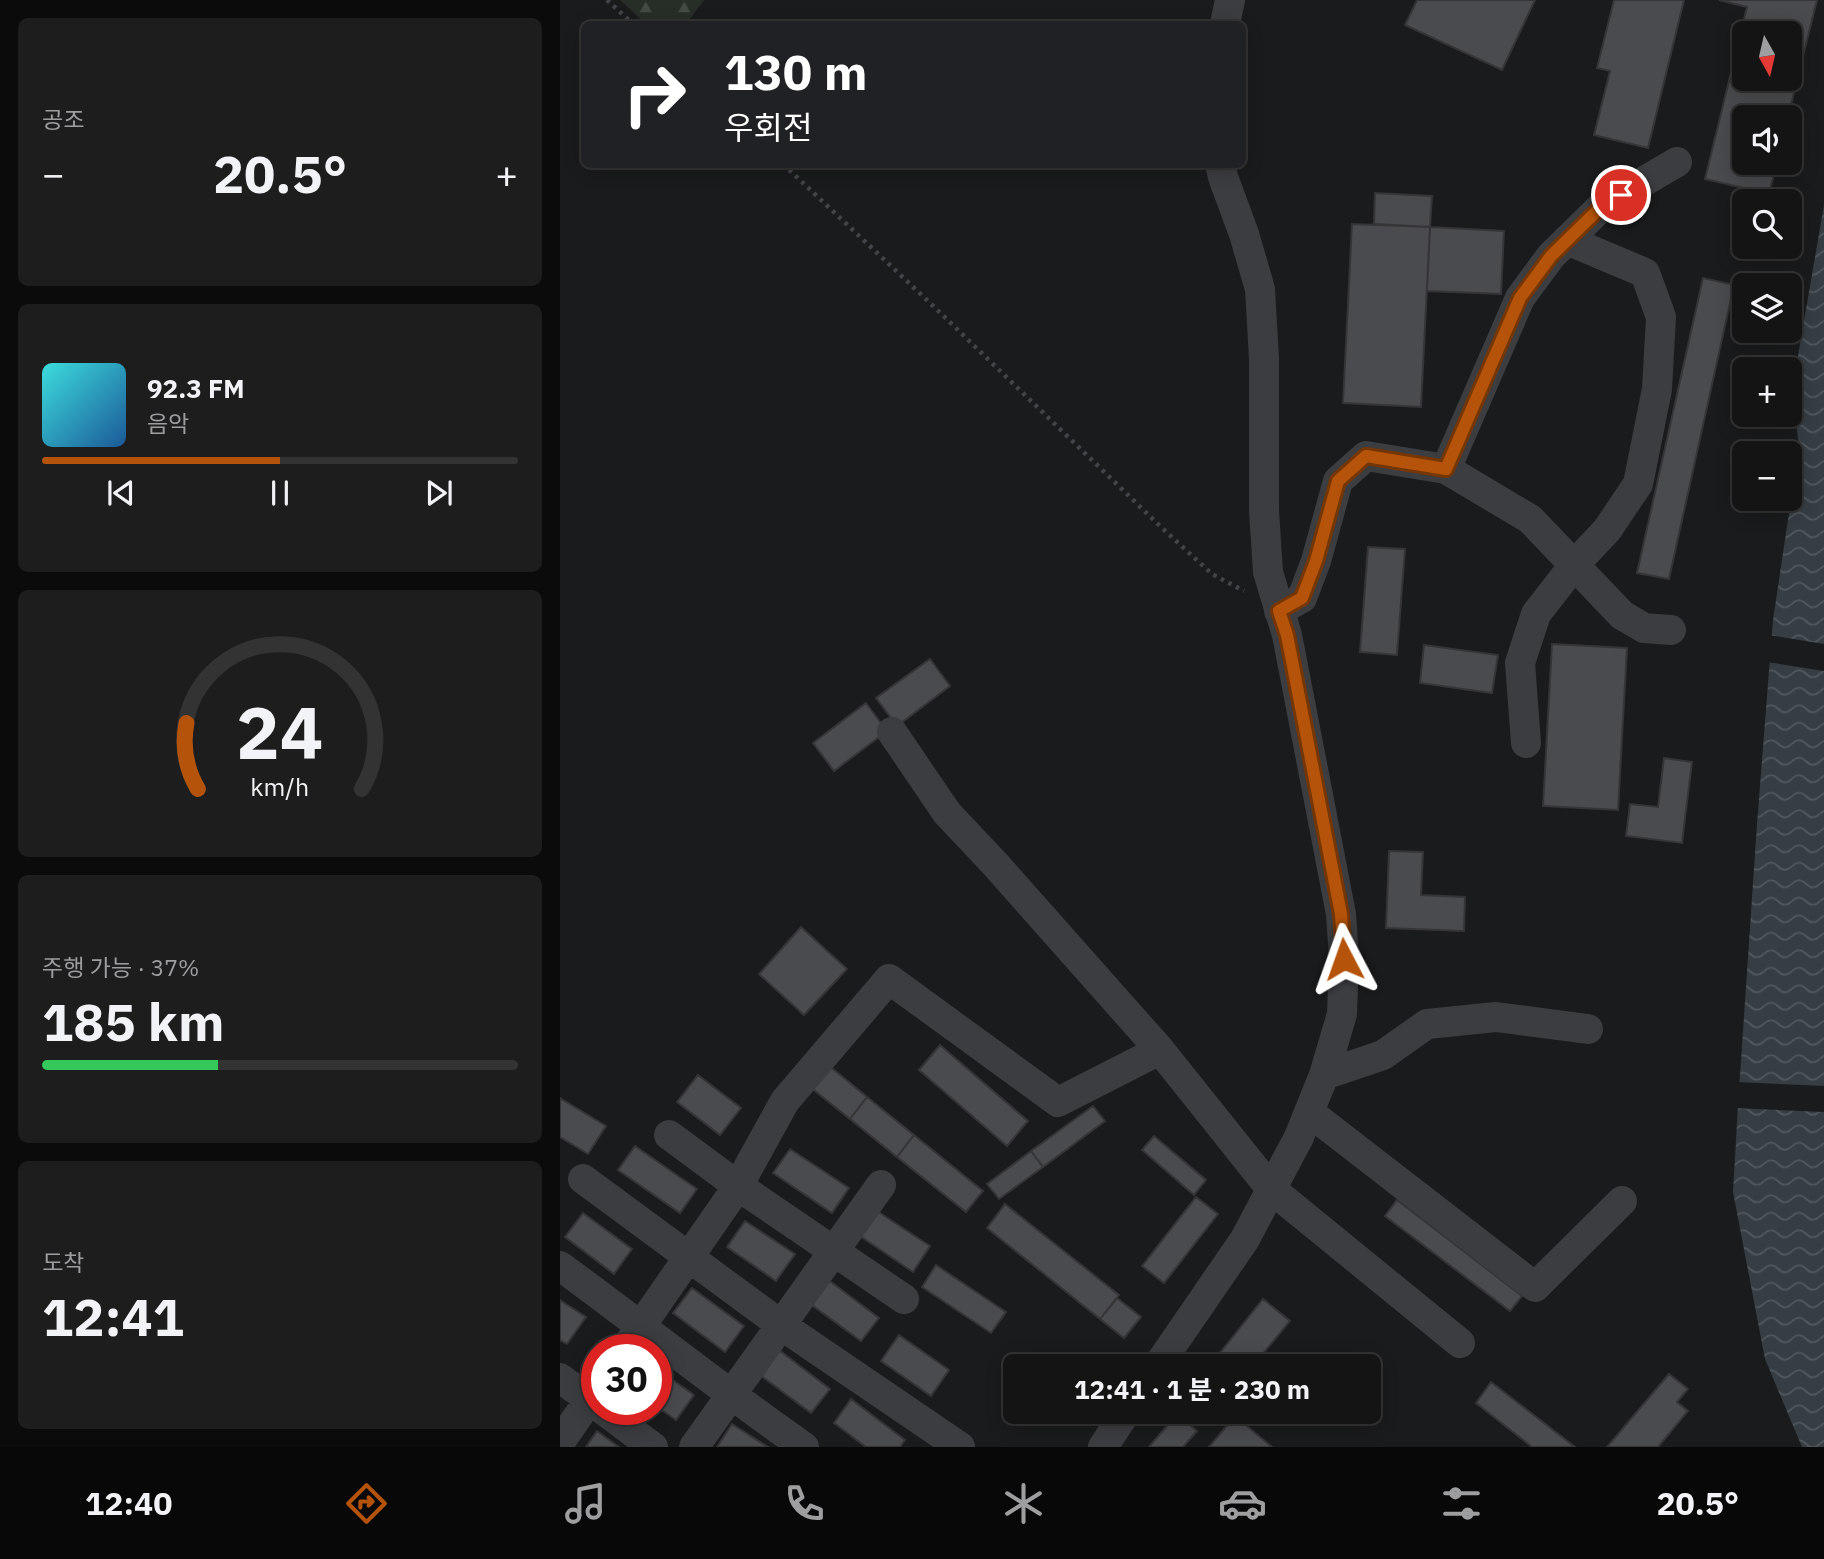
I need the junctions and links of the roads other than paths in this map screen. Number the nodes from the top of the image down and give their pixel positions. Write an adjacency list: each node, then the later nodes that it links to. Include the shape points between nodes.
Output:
1 (1230, 0): 2 (street)
2 (1226, 21)
3 (1677, 162): 5 (street, via 1602,206)
4 (1221, 168): 8 (street, via 1260,289 1264,523 1268,572)
5 (1567, 240): 6 (street, via 1520,298); 7 (street, via 1645,273 1661,317 1657,389 1638,484 1607,530)
6 (1446, 469): 7 (street, via 1530,519); 8 (street, via 1366,456 1338,481 1302,598)
7 (1574, 565): 9 (street, via 1622,615 1644,628); 11 (street, via 1536,614 1520,663)
8 (1279, 611): 14 (street, via 1341,914 1342,1014)
9 (1671, 630)
10 (892, 732): 13 (street, via 947,813)
11 (1526, 743)
12 (1588, 1028): 14 (street, via 1496,1017 1427,1024 1383,1055)
13 (1160, 1051): 19 (street, via 1058,1102 889,979 785,1101); 20 (street)
14 (1324, 1075): 15 (street)
15 (1309, 1112): 20 (street); 21 (street, via 1535,1287)
16 (669, 1135): 19 (street)
17 (583, 1179): 22 (street)
18 (881, 1185): 25 (street)
19 (738, 1186): 22 (street); 24 (street)
20 (1271, 1189): 28 (street); 29 (street, via 1245,1239)
21 (1622, 1200)
22 (689, 1256): 25 (street); 27 (street)
23 (560, 1266): 26 (street)
24 (904, 1299)
25 (781, 1325): 33 (street); 41 (street)
26 (629, 1334)
27 (636, 1334)
28 (1460, 1343)
29 (1166, 1354)
30 (672, 1361): 33 (street)
31 (560, 1378): 32 (street)
32 (581, 1391)
33 (731, 1395): 39 (street); 40 (street)
34 (581, 1418): 37 (street)
35 (1118, 1424): 42 (street)
36 (626, 1425): 38 (street)
37 (560, 1442)
38 (653, 1447)
39 (694, 1447)
40 (804, 1447)
41 (960, 1447)
42 (1103, 1447)

